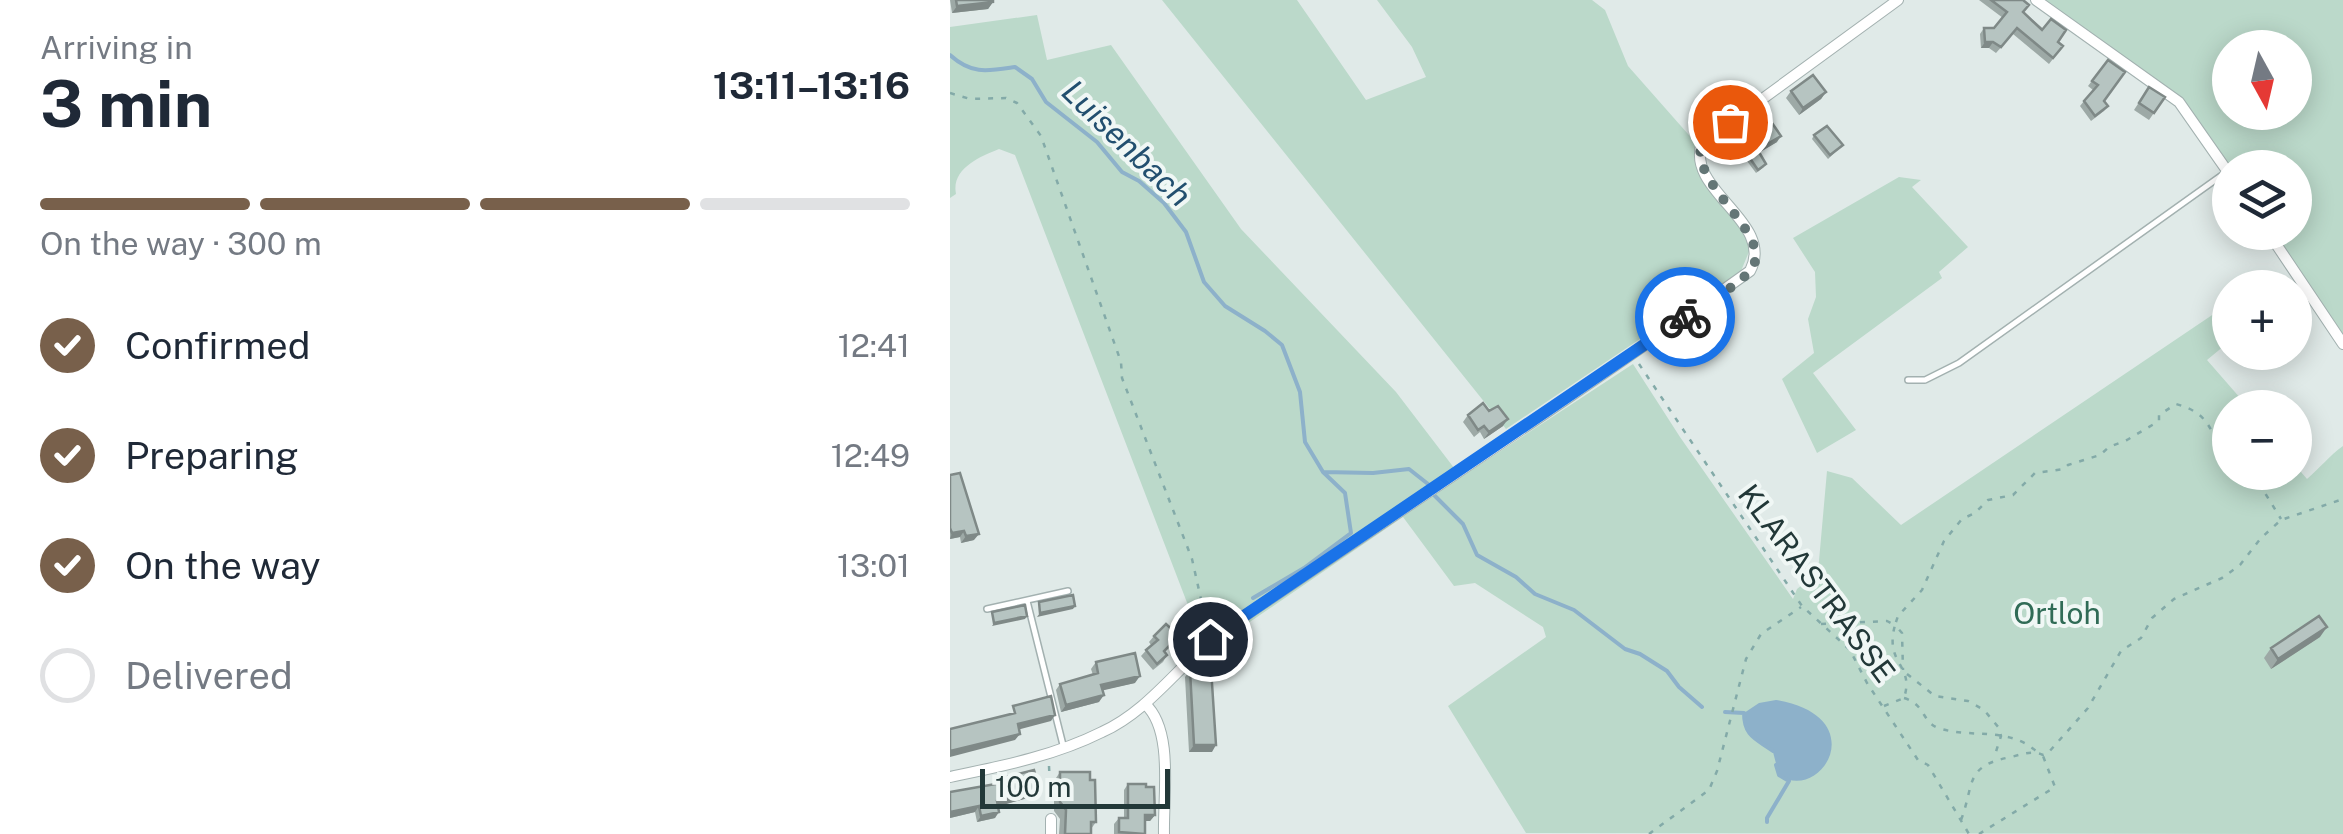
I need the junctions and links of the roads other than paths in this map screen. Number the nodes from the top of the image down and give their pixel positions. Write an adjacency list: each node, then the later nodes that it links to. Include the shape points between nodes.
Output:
1 (1898, 0): 11 (street, via 1702,143 1700,163 1756,251 1750,271 1210,639)
2 (2036, 0): 3 (street, via 2178,102)
3 (2212, 150)
4 (2212, 185): 7 (lane, via 1958,363 1925,380)
5 (2280, 250): 6 (street)
6 (2343, 344)
7 (1908, 380)
8 (1068, 592): 9 (lane)
9 (1027, 600): 10 (lane); 12 (lane)
10 (988, 609)
11 (1145, 704): 12 (street, via 1106,731); 16 (street, via 1164,734)
12 (1064, 748): 13 (street)
13 (950, 777)
14 (1051, 819): 15 (street)
15 (1051, 834)
16 (1164, 834)

